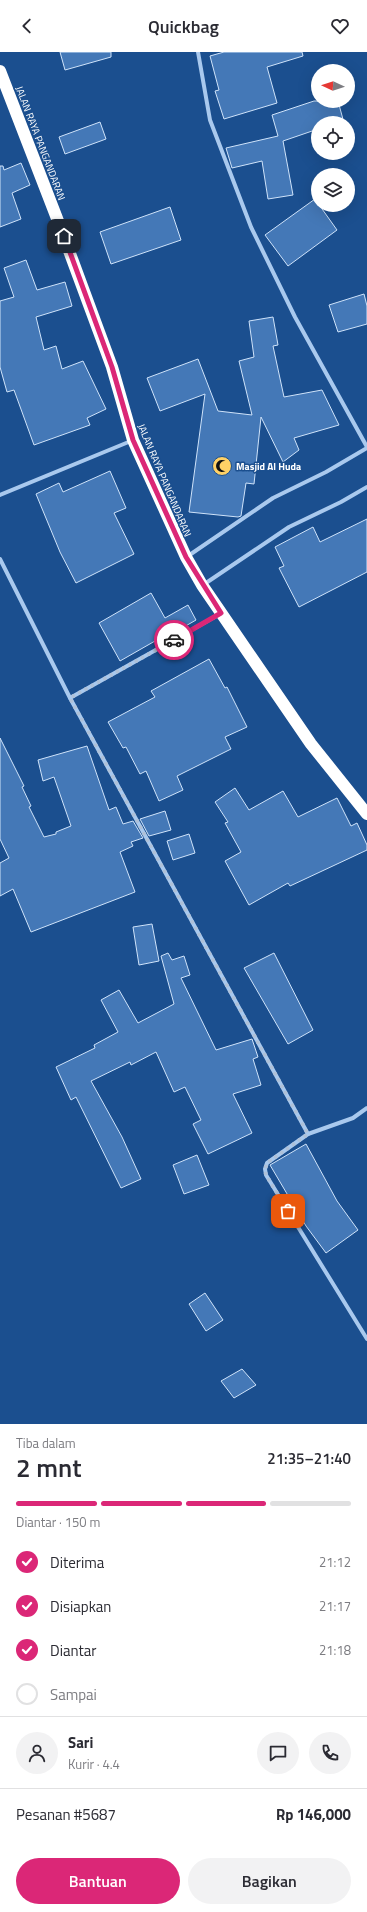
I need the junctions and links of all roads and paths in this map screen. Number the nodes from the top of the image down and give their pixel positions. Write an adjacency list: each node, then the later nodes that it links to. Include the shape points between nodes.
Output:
1 (198, 52): 4 (street, via 210,120 251,227 295,317)
2 (0, 71): 3 (highway, JALAN RAYA PANGANDARAN, via 112,367)
3 (133, 440): 6 (street); 7 (highway, JALAN RAYA PANGANDARAN)
4 (367, 448): 7 (street, via 326,472 272,498)
5 (367, 487): 9 (street, via 289,527)
6 (0, 495)
7 (186, 557): 9 (highway, JALAN RAYA PANGANDARAN)
8 (0, 559): 11 (street)
9 (202, 585): 10 (highway, JALAN RAYA PANGANDARAN)
10 (221, 613): 11 (street); 12 (highway, JALAN RAYA PANGANDARAN, via 311,744)
11 (70, 698): 14 (street)
12 (367, 814)
13 (367, 1108): 14 (street, via 353,1118)
14 (308, 1134): 15 (street, via 267,1163 266,1175)
15 (367, 1339)

